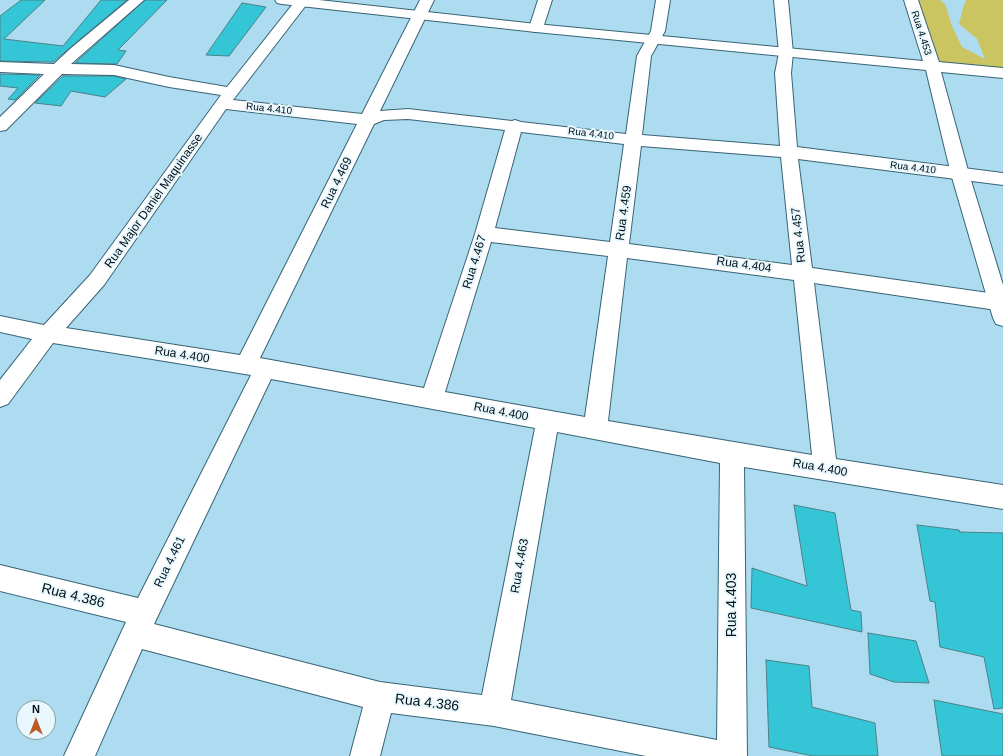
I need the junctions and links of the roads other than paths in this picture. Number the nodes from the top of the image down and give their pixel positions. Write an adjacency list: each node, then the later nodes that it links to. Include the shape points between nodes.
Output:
1 (137, 0): 14 (street, via 75,52)
2 (282, 0): 7 (street)
3 (545, 0): 9 (street)
4 (663, 0): 10 (street, Rua 4.459)
5 (781, 0): 11 (street, Rua 4.457)
6 (911, 0): 12 (street, Rua 4.453)
7 (302, 1): 8 (street); 16 (street, Rua Major Daniel Maquinasse)
8 (423, 7): 9 (street); 17 (street, Rua 4.469)
9 (536, 28): 10 (street)
10 (654, 40): 11 (street); 20 (street, Rua 4.459, via 644,56)
11 (786, 53): 12 (street); 21 (street, Rua 4.457, via 783,73)
12 (932, 65): 15 (street); 22 (street, Rua 4.453)
13 (0, 68): 14 (street, Rua 4.410)
14 (58, 70): 16 (street, Rua 4.410, via 114,70); 19 (street)
15 (1003, 73)
16 (226, 98): 17 (street, Rua 4.410); 29 (street, Rua Major Daniel Maquinasse, via 97,280)
17 (368, 120): 18 (street, Rua 4.410, via 383,115 408,114); 30 (street, Rua 4.469)
18 (515, 125): 20 (street, Rua 4.410); 24 (street, Rua 4.467)
19 (0, 126)
20 (634, 140): 21 (street, Rua 4.410); 25 (street, Rua 4.459)
21 (790, 152): 22 (street, Rua 4.410); 26 (street, Rua 4.457)
22 (960, 174): 23 (street, Rua 4.410); 27 (street, Rua 4.453)
23 (1003, 179)
24 (484, 234): 25 (street, Rua 4.404); 32 (street, Rua 4.467)
25 (619, 251): 26 (street, Rua 4.404); 34 (street, Rua 4.459)
26 (803, 274): 27 (street, Rua 4.404); 36 (street, Rua 4.457)
27 (1002, 308)
28 (0, 324): 29 (street, Rua 4.400)
29 (48, 334): 30 (street, Rua 4.400); 31 (street, Rua Major Daniel Maquinasse)
30 (256, 367): 32 (street, Rua 4.400); 39 (street, Rua 4.461)
31 (0, 397)
32 (432, 399): 33 (street, Rua 4.400)
33 (548, 421): 34 (street, Rua 4.400); 41 (street, Rua 4.463)
34 (595, 430): 35 (street, Rua 4.400)
35 (732, 454): 36 (street, Rua 4.400); 45 (street, Rua 4.403)
36 (825, 469): 37 (street, Rua 4.400)
37 (1003, 497)
38 (0, 578): 39 (street, Rua 4.386)
39 (140, 623): 40 (street, Rua 4.386); 42 (street, Rua 4.461)
40 (380, 697): 41 (street, Rua 4.386); 43 (street)
41 (494, 711): 44 (street, Rua 4.386)
42 (79, 756)
43 (365, 756)
44 (723, 756)
45 (732, 756)

